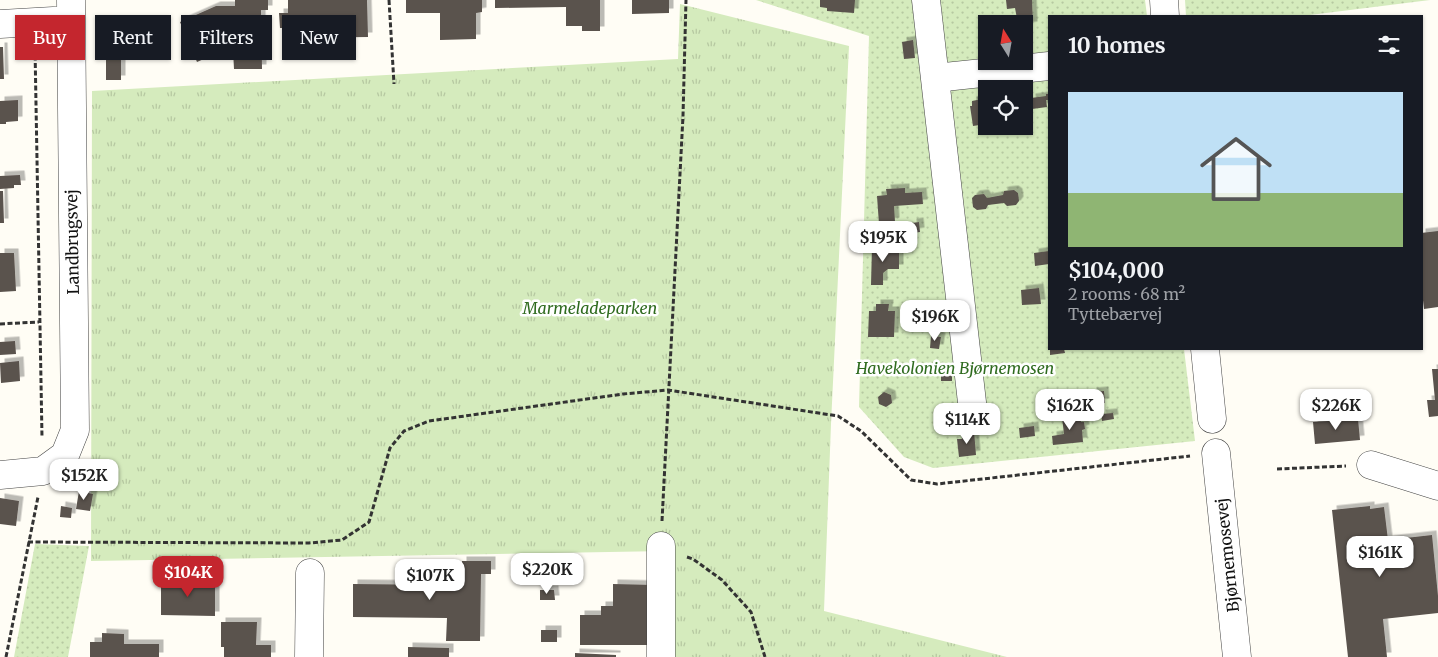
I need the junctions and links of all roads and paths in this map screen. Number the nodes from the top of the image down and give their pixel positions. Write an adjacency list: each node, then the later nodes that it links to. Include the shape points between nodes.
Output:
1 (389, 0): 13 (path)
2 (686, 0): 17 (path)
3 (926, 0): 12 (street)
4 (1164, 0): 7 (street)
5 (71, 10): 6 (street); 23 (street, Landbrugsvej, via 75,430 65,456)
6 (56, 15)
7 (1165, 15)
8 (15, 23): 9 (street)
9 (0, 24)
10 (36, 60): 14 (path)
11 (1048, 66): 12 (street)
12 (935, 78): 18 (street)
13 (394, 84)
14 (39, 322): 15 (path); 23 (path)
15 (0, 324)
16 (1205, 350): 19 (street)
17 (668, 390): 20 (path, via 838,416 861,431 911,480 937,484); 26 (path, via 429,421 404,431 390,448 368,522 342,540 309,543); 27 (path)
18 (973, 411)
19 (1212, 419)
20 (1216, 453): 33 (street, Bjørnemosevej)
21 (1371, 465): 22 (path); 25 (street)
22 (1277, 468)
23 (43, 472): 24 (street); 26 (path)
24 (0, 475)
25 (1438, 486)
26 (28, 542): 29 (path)
27 (660, 546): 31 (street); 32 (path, via 693,559 722,580 751,612)
28 (310, 573): 30 (street)
29 (6, 657)
30 (309, 657)
31 (661, 657)
32 (764, 657)
33 (1237, 657)

